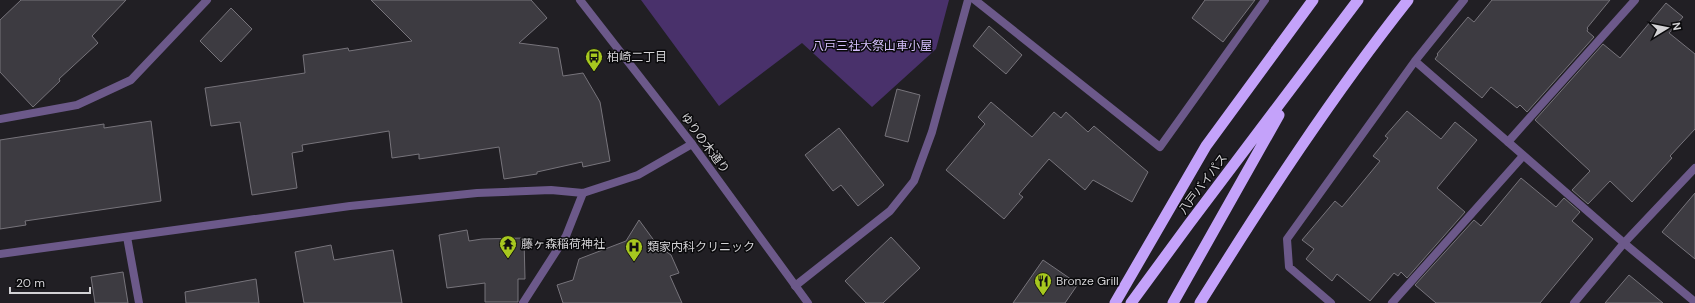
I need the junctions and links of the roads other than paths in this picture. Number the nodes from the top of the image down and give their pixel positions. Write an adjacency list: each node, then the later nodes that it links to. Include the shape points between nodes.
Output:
1 (207, 0): 13 (street, via 131,80 77,105)
2 (580, 0): 15 (street, ゆりの木通り)
3 (968, 0): 22 (street, via 932,132 914,181 890,210)
4 (975, 0): 5 (street, via 1160,147)
5 (1266, 0)
6 (1313, 0): 27 (highway, via 1206,146)
7 (1358, 0): 12 (highway, 八戸バイパス)
8 (1408, 0): 30 (highway, via 1377,39 1264,200)
9 (1464, 0): 11 (street)
10 (1635, 0): 14 (street)
11 (1415, 61): 14 (street); 31 (street, via 1287,239 1289,267)
12 (1297, 82): 28 (highway, 八戸バイパス); 29 (highway, 八戸バイパス)
13 (0, 119)
14 (1508, 142): 16 (street)
15 (692, 144): 18 (street, via 638,175); 22 (street, ゆりの木通り)
16 (1523, 156): 20 (street); 32 (street)
17 (1695, 168): 20 (street)
18 (583, 193): 19 (street, via 551,190 477,193 350,206); 25 (street, via 566,236)
19 (127, 237): 21 (street); 24 (street)
20 (1624, 243): 23 (street); 33 (street)
21 (0, 254)
22 (795, 286): 26 (street, ゆりの木通り)
23 (1695, 302)
24 (139, 303)
25 (523, 303)
26 (808, 303)
27 (1115, 303)
28 (1131, 303)
29 (1173, 303)
30 (1200, 303)
31 (1332, 303)
32 (1392, 303)
33 (1574, 303)

